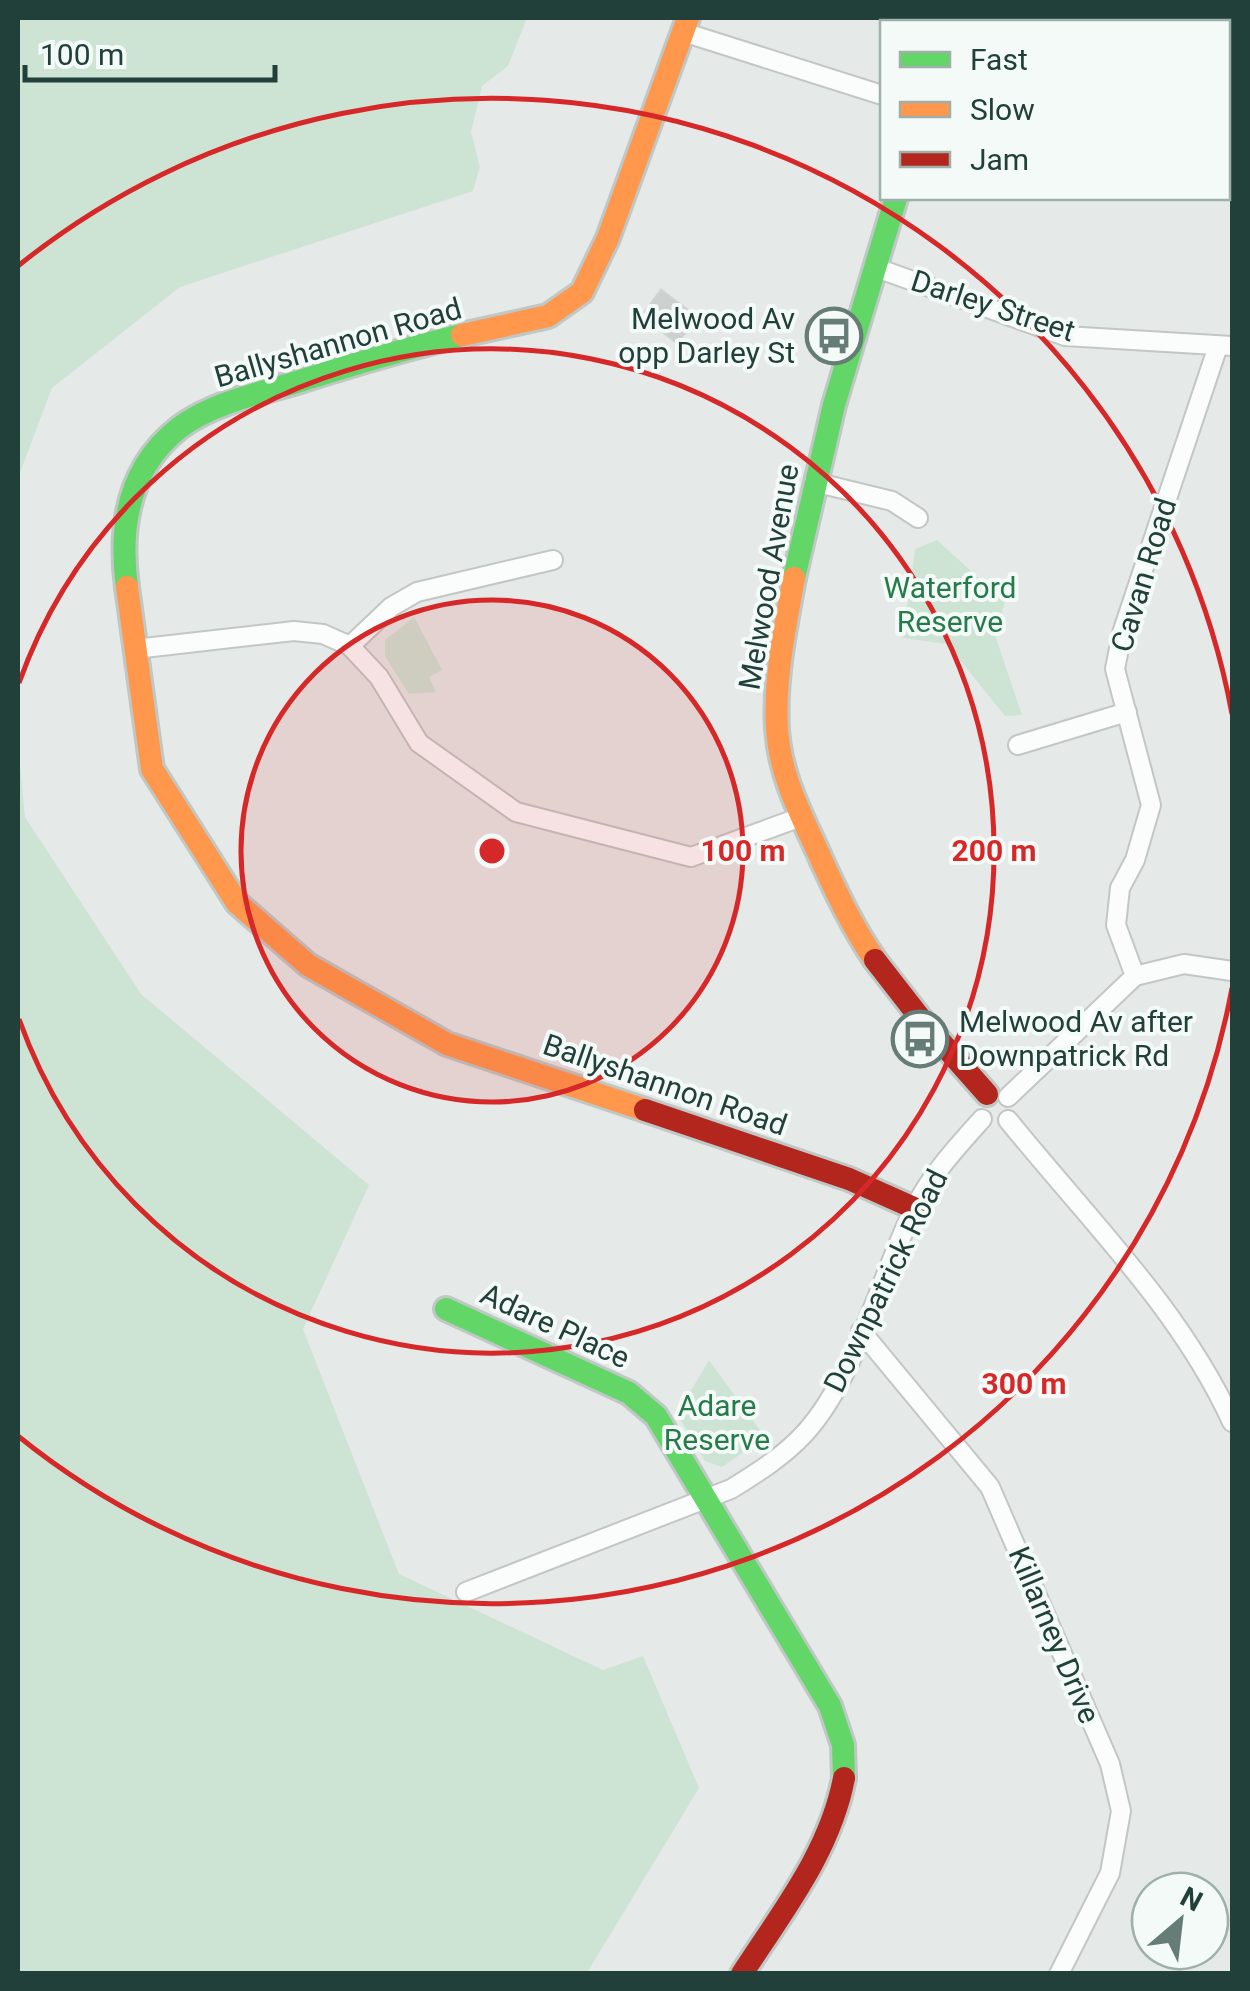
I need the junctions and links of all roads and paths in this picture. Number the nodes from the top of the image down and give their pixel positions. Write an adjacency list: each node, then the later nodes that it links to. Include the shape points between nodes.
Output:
1 (686, 25): 2 (street); 10 (street, Ballyshannon Road, via 582,292 548,316 401,349 224,404 179,428 146,463 126,508 122,550)
2 (880, 94)
3 (895, 200): 4 (street, Melwood Avenue)
4 (874, 267): 5 (street, Darley Street, via 1065,336); 6 (street, Melwood Avenue)
5 (1226, 346): 11 (street, Cavan Road, via 1122,633 1115,670)
6 (814, 482): 7 (street, via 892,502); 13 (street, Melwood Avenue, via 775,716 782,768)
7 (918, 518)
8 (552, 560): 9 (street, via 417,592)
9 (350, 646): 10 (street, via 294,631); 13 (street, via 379,677 420,743 516,812 691,857)
10 (135, 649): 19 (street, Ballyshannon Road, via 152,769 238,903 308,965 447,1044 849,1179)
11 (1127, 712): 12 (street); 15 (street, Cavan Road, via 1151,806 1120,888 1116,924)
12 (1018, 745)
13 (801, 817): 16 (street, Melwood Avenue, via 867,949)
14 (1232, 970): 15 (street, via 1184,964)
15 (1135, 976): 16 (street)
16 (997, 1095): 17 (street, via 978,1108); 18 (street, via 1012,1110)
17 (982, 1119): 18 (street, via 998,1125); 19 (street, Downpatrick Road, via 944,1160)
18 (1008, 1120): 22 (street, via 1188,1340)
19 (914, 1208): 21 (street, Downpatrick Road)
20 (446, 1310): 23 (street, Adare Place, via 629,1393 656,1416)
21 (861, 1331): 23 (street, Downpatrick Road, via 835,1390 806,1432 770,1465); 25 (street, Killarney Drive, via 990,1487 1110,1764 1121,1810 1110,1874)
22 (1232, 1422)
23 (706, 1498): 24 (street, Downpatrick Road); 26 (street, Adare Place, via 830,1706 844,1749 843,1795 830,1832)
24 (466, 1592)
25 (1060, 1973)
26 (742, 1974)

